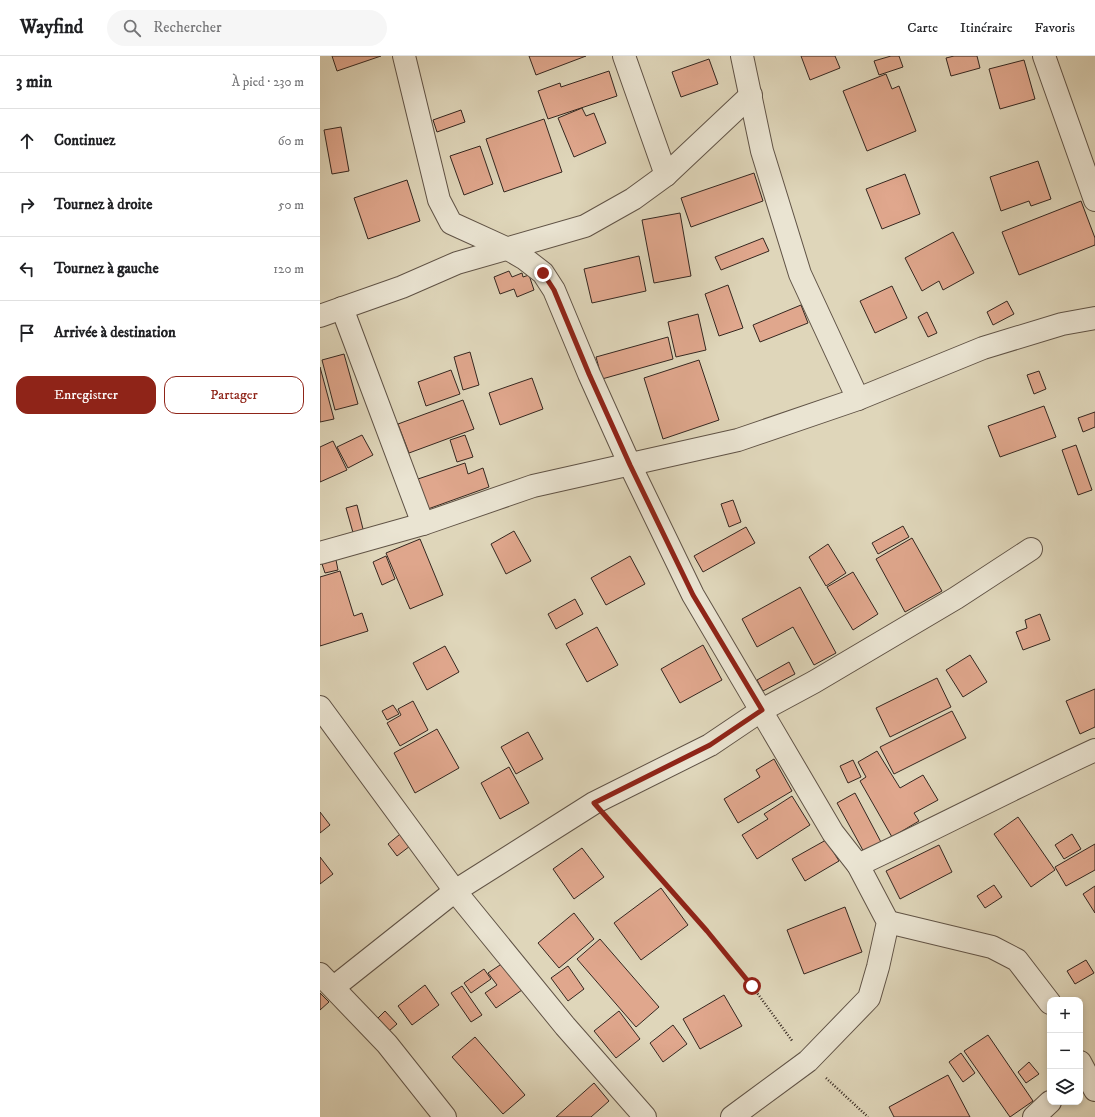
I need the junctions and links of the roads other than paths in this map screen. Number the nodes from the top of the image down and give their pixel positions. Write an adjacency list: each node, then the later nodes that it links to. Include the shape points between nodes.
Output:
1 (404, 56): 8 (street, via 439,200 451,223)
2 (624, 56): 6 (street)
3 (742, 56): 5 (street)
4 (1044, 56): 7 (street)
5 (751, 95): 6 (street); 12 (street, via 762,151 800,274)
6 (666, 175): 8 (street, via 633,199 585,226)
7 (1095, 200)
8 (508, 249): 9 (street, via 456,263 402,287); 13 (street, via 543,273 554,290)
9 (342, 308): 10 (street); 14 (street)
10 (320, 316)
11 (1095, 318): 12 (street, via 1062,324 983,348)
12 (858, 399): 13 (street, via 738,440)
13 (630, 465): 14 (street, via 533,486); 18 (street, via 693,595)
14 (423, 524): 16 (street)
15 (1031, 549): 18 (street, via 956,598)
16 (320, 553)
17 (320, 707): 21 (street)
18 (762, 710): 20 (street, via 833,833); 21 (street, via 710,745 594,803)
19 (1095, 750): 20 (street)
20 (858, 865): 22 (street)
21 (455, 891): 23 (street); 29 (street, via 565,1026)
22 (888, 922): 24 (street, via 992,947 1017,960); 30 (street, via 869,998 808,1061)
23 (327, 981): 28 (street, via 387,1044)
24 (1047, 999)
25 (1085, 1067): 26 (street)
26 (1095, 1090)
27 (1047, 1105): 31 (street)
28 (445, 1117)
29 (645, 1117)
30 (732, 1117)
31 (1034, 1117)

